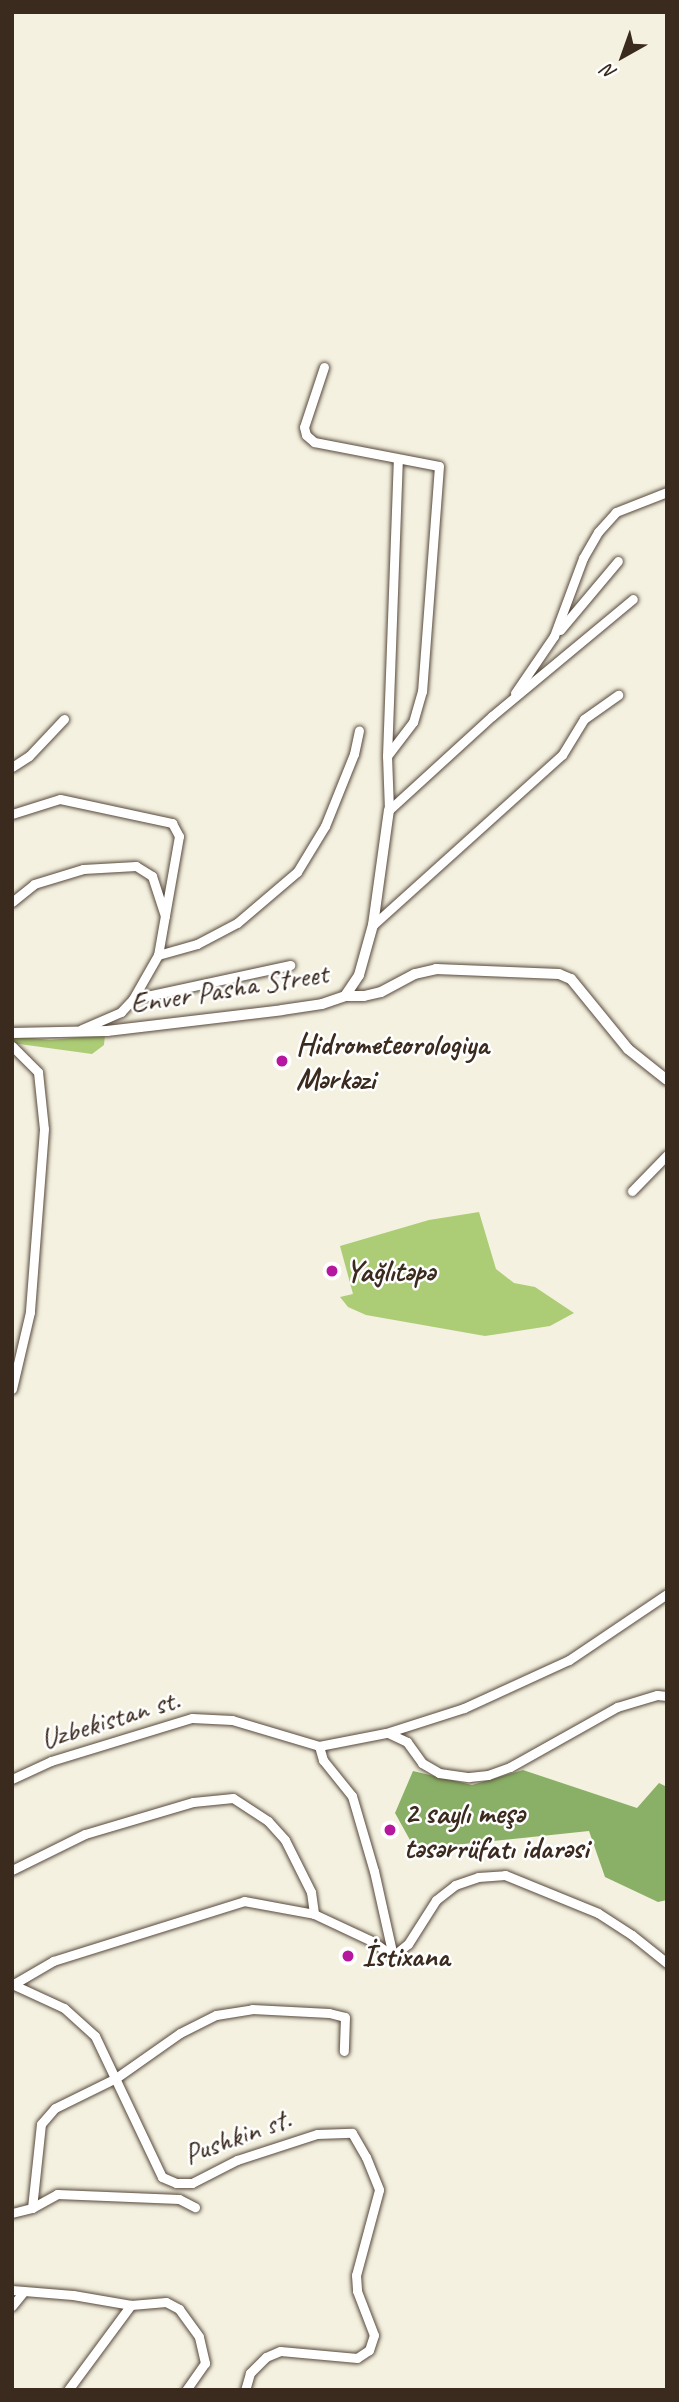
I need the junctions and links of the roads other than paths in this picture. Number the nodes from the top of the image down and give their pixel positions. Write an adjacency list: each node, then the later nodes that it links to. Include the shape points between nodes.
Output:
1 (324, 367): 2 (street, via 304,428 306,435 314,442)
2 (398, 460): 11 (street); 11 (street, via 439,466 422,691 413,722)
3 (667, 492): 6 (street, via 616,512 598,532 583,558)
4 (618, 561): 6 (street)
5 (633, 599): 8 (street)
6 (554, 636): 8 (street)
7 (618, 695): 17 (street, via 584,719 562,755)
8 (508, 703): 13 (street)
9 (64, 719): 12 (street)
10 (359, 732): 18 (street, via 325,826 297,872 237,923 197,944)
11 (387, 756): 13 (street)
12 (12, 767)
13 (388, 810): 17 (street, Enver Pasha Street)
14 (12, 814): 16 (street, via 60,799 172,823 179,836)
15 (12, 902): 16 (street, via 34,884 83,869 136,866 152,876)
16 (165, 918): 18 (street)
17 (373, 925): 20 (street, Enver Pasha Street, via 359,975)
18 (158, 955): 21 (street)
19 (290, 965): 21 (street)
20 (345, 996): 23 (street, Enver Pasha Street, via 282,1010); 25 (street, via 364,996 436,969 559,974 571,979 628,1049)
21 (134, 999): 23 (street, via 121,1012)
22 (12, 1032): 23 (street, Enver Pasha Street)
23 (72, 1034)
24 (12, 1046): 28 (street, via 38,1072 44,1129 30,1312)
25 (667, 1080)
26 (667, 1155): 27 (street)
27 (632, 1191)
28 (12, 1389)
29 (667, 1594): 31 (street, Uzbekistan st., via 569,1660 464,1708)
30 (667, 1696): 31 (street, via 617,1707 488,1775 439,1773 422,1763 407,1742)
31 (386, 1733): 32 (street, Uzbekistan st.)
32 (319, 1746): 33 (street, Uzbekistan st., via 232,1720 192,1718 76,1752); 36 (street, via 323,1760 352,1796)
33 (12, 1779)
34 (12, 1870): 35 (street, via 85,1834 193,1802 233,1798 268,1821 285,1839 312,1892)
35 (314, 1914): 36 (street); 38 (street, via 244,1901 53,1961)
36 (393, 1956): 37 (street, via 408,1944 436,1900 456,1885 505,1875 598,1913)
37 (667, 1963)
38 (13, 1985): 40 (street, Pushkin st., via 78,2018 95,2036)
39 (344, 2050): 40 (street, via 345,2017 252,2010 216,2015 180,2033)
40 (116, 2078): 42 (street, via 55,2108 41,2124); 50 (street, Pushkin st., via 162,2177 176,2183 192,2183 237,2160 317,2134 352,2133 379,2190 356,2275 357,2291 374,2335 369,2350 357,2358 280,2351 250,2373)
41 (195, 2207): 42 (street, via 179,2199 57,2194)
42 (32, 2208): 43 (street)
43 (12, 2213)
44 (12, 2290): 45 (street)
45 (23, 2291): 46 (street); 47 (street)
46 (131, 2305): 48 (street); 49 (street, via 166,2302 179,2309 198,2337 205,2364)
47 (12, 2306)
48 (68, 2390)
49 (186, 2390)
50 (245, 2390)

